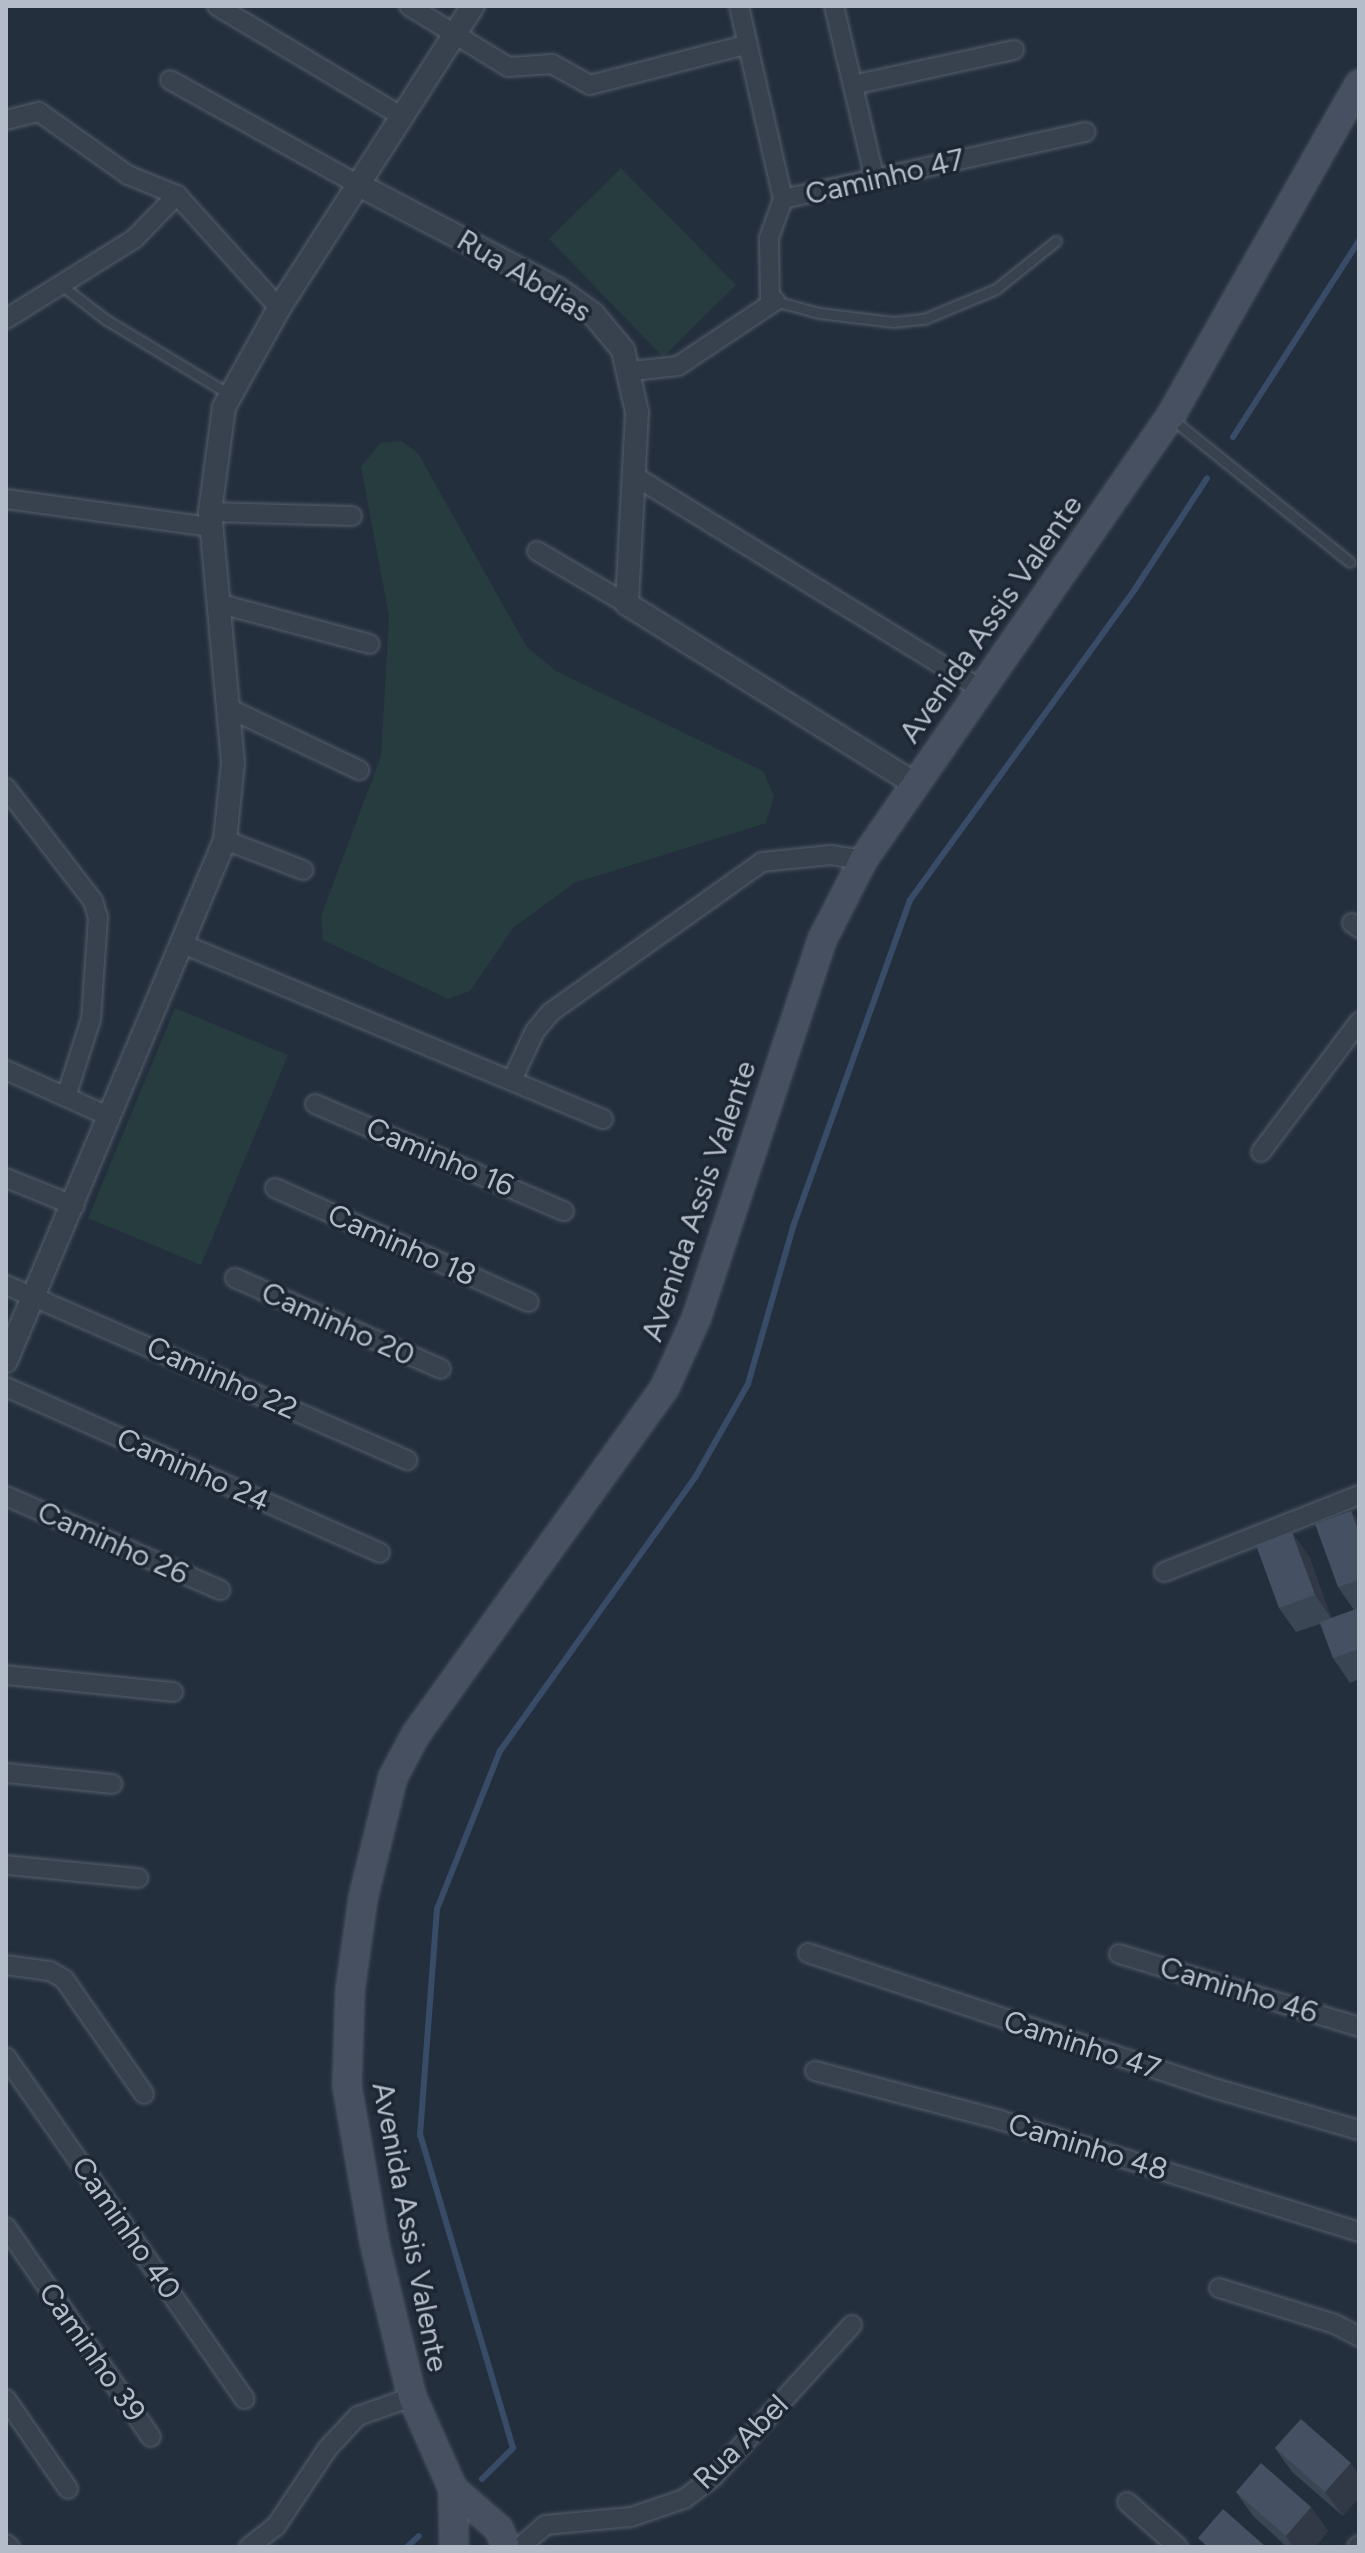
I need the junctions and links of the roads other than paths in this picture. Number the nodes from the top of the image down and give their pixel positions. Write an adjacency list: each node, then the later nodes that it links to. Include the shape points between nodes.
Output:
1 (217, 6): 12 (street)
2 (409, 6): 6 (street)
3 (473, 6): 6 (street)
4 (739, 6): 7 (street, Caminho 47)
5 (834, 6): 11 (street)
6 (454, 34): 7 (street, via 508,67 552,64 590,85); 12 (street)
7 (748, 44): 18 (street, Caminho 47)
8 (1014, 50): 11 (street)
9 (170, 80): 16 (street)
10 (1359, 84): 26 (main road, Avenida Assis Valente)
11 (853, 85): 15 (street)
12 (399, 115): 16 (street)
13 (6, 120): 17 (street, via 39,112 128,175)
14 (1086, 132): 15 (street, Caminho 47)
15 (875, 179): 18 (street, Caminho 47)
16 (357, 184): 22 (street); 24 (street, Rua Abdias, via 558,289 610,332)
17 (177, 195): 20 (street, via 134,239); 22 (street)
18 (783, 199): 21 (street, via 769,238)
19 (1056, 241): 21 (lane, via 996,289 924,319 893,322)
20 (61, 285): 23 (street); 25 (lane, via 105,319)
21 (773, 302): 24 (street, via 678,366)
22 (279, 308): 25 (street)
23 (6, 319)
24 (632, 371): 27 (street, Rua Abdias)
25 (229, 394): 30 (street, via 218,432)
26 (1170, 417): 32 (lane); 36 (main road, Avenida Assis Valente)
27 (636, 477): 34 (street, Rua Abdias); 36 (street)
28 (6, 499): 30 (street)
29 (352, 516): 30 (street)
30 (210, 520): 33 (street)
31 (537, 551): 34 (street)
32 (1350, 562)
33 (217, 603): 35 (street); 37 (street)
34 (627, 604): 39 (street)
35 (370, 644)
36 (982, 690): 39 (main road, Avenida Assis Valente)
37 (230, 709): 38 (street); 41 (street, via 233,763)
38 (359, 770)
39 (913, 783): 42 (main road, Avenida Assis Valente)
40 (6, 788): 48 (street, via 93,901 98,917 91,1019)
41 (225, 840): 43 (street); 44 (street)
42 (863, 860): 47 (street, via 831,855 762,862 551,1012 535,1031); 89 (main road, Avenida Assis Valente, via 818,951 696,1319 665,1387 416,1734 384,1801 363,1898 346,2063 375,2245)
43 (303, 870)
44 (185, 945): 47 (street); 50 (street)
45 (1359, 1022): 52 (street)
46 (6, 1070): 48 (street)
47 (512, 1080): 51 (street)
48 (66, 1097): 50 (street)
49 (315, 1104): 56 (street, Caminho 16)
50 (110, 1117): 55 (street)
51 (603, 1119)
52 (1261, 1152)
53 (6, 1178): 55 (street)
54 (275, 1188): 60 (street, Caminho 18)
55 (75, 1206): 59 (street)
56 (564, 1211)
57 (235, 1278): 62 (street, Caminho 20)
58 (6, 1285): 59 (street, Caminho 22)
59 (36, 1297): 61 (street); 64 (street, Caminho 22)
60 (529, 1302)
61 (6, 1361)
62 (441, 1369)
63 (6, 1387): 67 (street, Caminho 24)
64 (407, 1460)
65 (1359, 1495): 68 (street)
66 (6, 1496): 69 (street, Caminho 26)
67 (380, 1553)
68 (1164, 1572)
69 (220, 1590)
70 (6, 1675): 71 (street)
71 (173, 1692)
72 (6, 1773): 73 (street)
73 (112, 1784)
74 (6, 1865): 75 (street)
75 (138, 1878)
76 (808, 1953): 83 (street, Caminho 47, via 1195,2082)
77 (1119, 1954): 79 (street, Caminho 46)
78 (6, 1965): 82 (street, via 50,1971 64,1979)
79 (1359, 2027)
80 (6, 2057): 91 (street, Caminho 40)
81 (815, 2071): 85 (street, Caminho 48, via 1000,2120)
82 (144, 2094)
83 (1359, 2130)
84 (6, 2227): 92 (street, Caminho 39)
85 (1359, 2232)
86 (1219, 2288): 88 (street, via 1335,2324)
87 (852, 2325): 99 (street, Rua Abel, via 713,2477 684,2499 631,2517 545,2525)
88 (1359, 2337)
89 (412, 2397): 94 (main road, Avenida Assis Valente); 96 (street, via 358,2416 328,2448 276,2526)
90 (6, 2399): 93 (street)
91 (245, 2399)
92 (151, 2437)
93 (68, 2489)
94 (453, 2489): 97 (main road, Avenida Assis Valente); 98 (main road, Avenida Assis Valente, via 499,2529)
95 (1127, 2502): 100 (street)
96 (249, 2547)
97 (454, 2547)
98 (506, 2547)
99 (520, 2547)
100 (1178, 2547)

